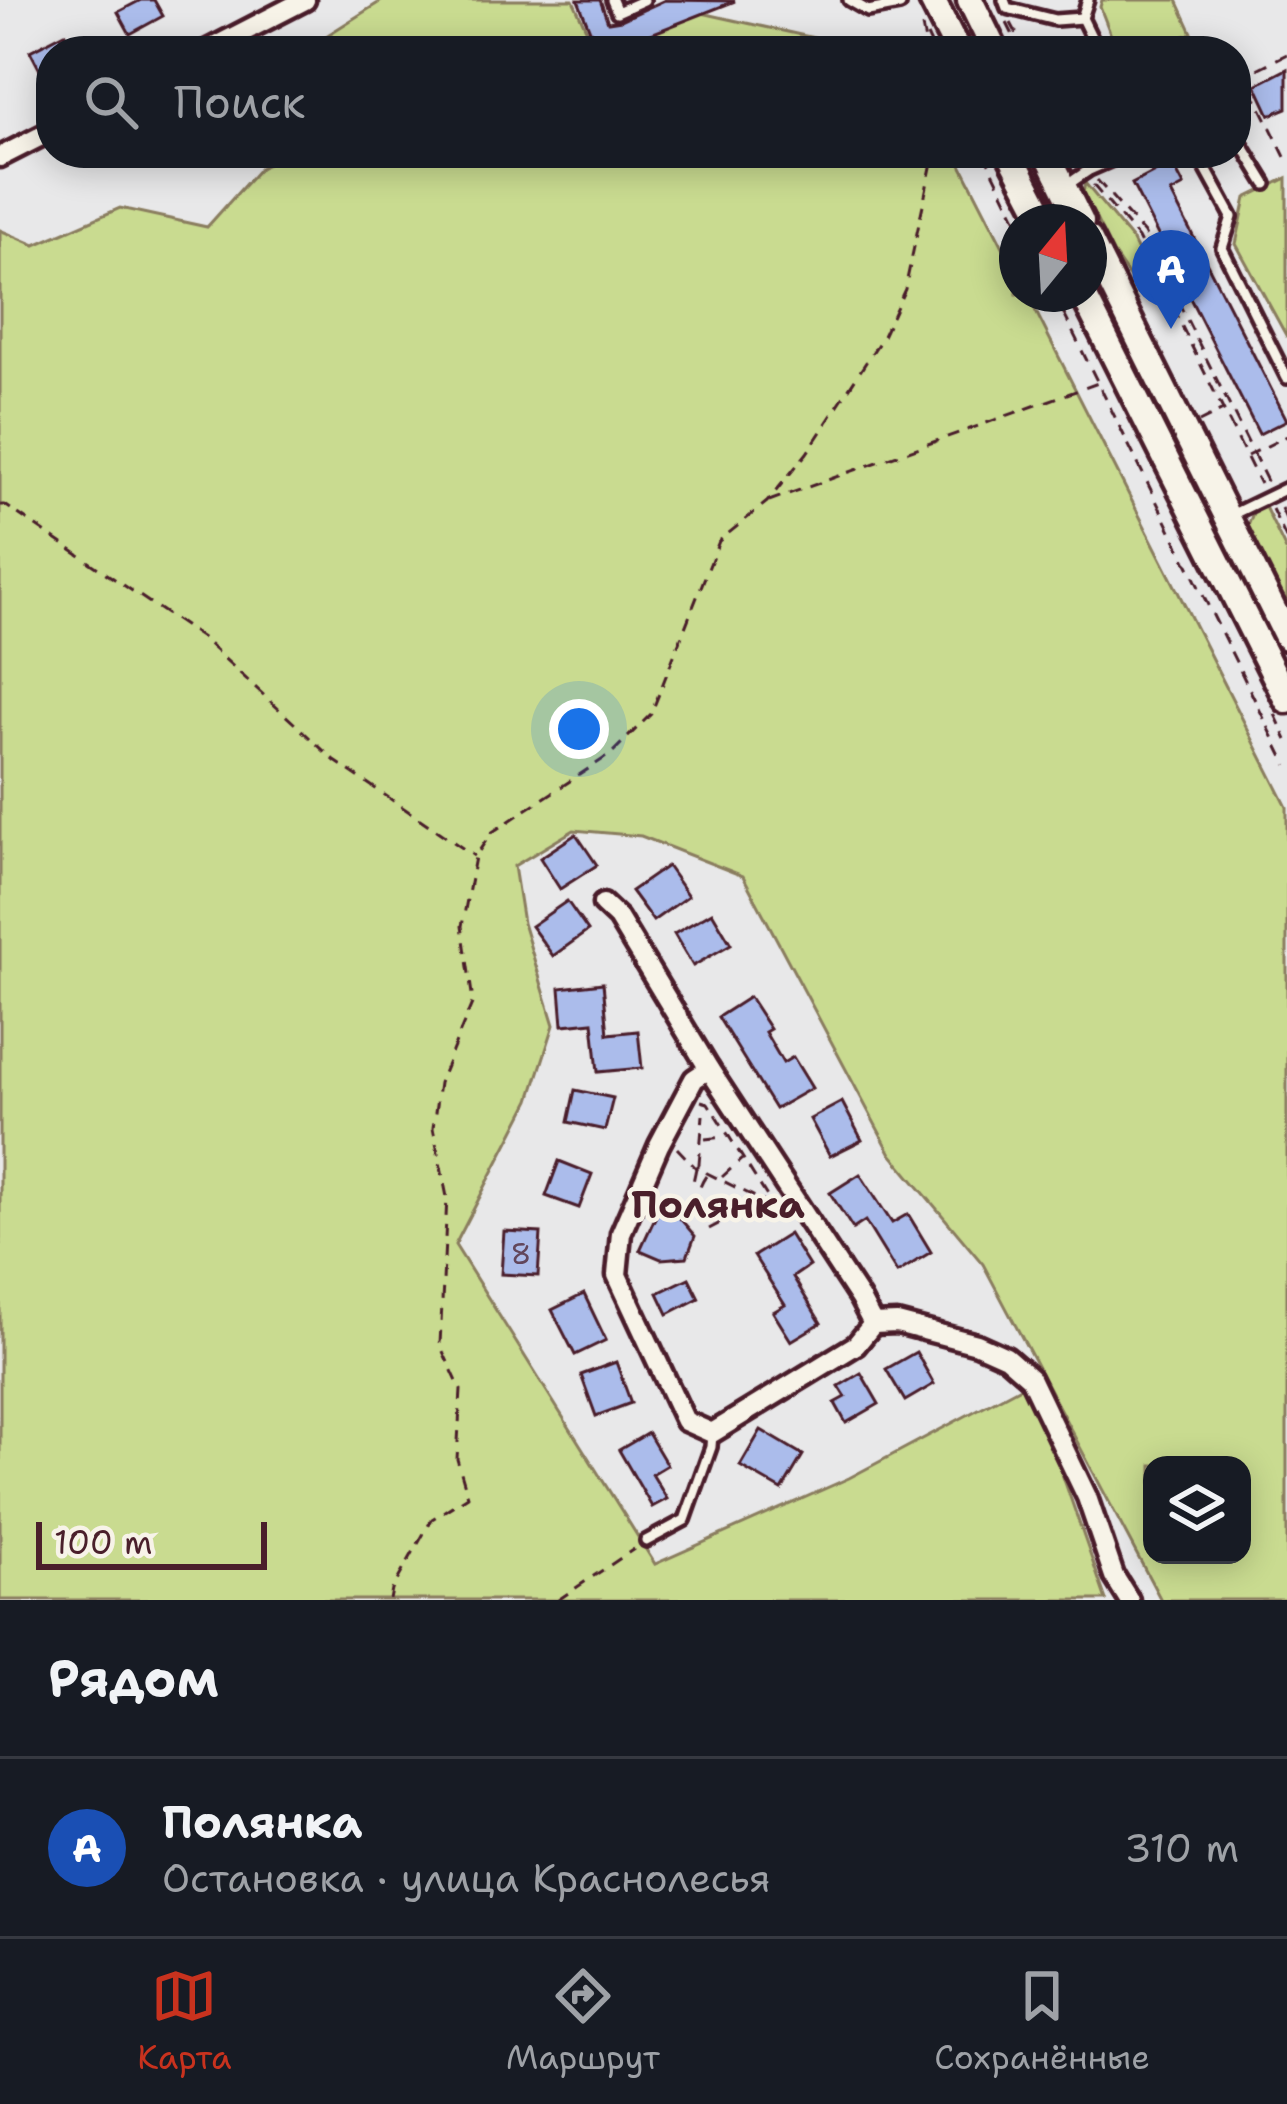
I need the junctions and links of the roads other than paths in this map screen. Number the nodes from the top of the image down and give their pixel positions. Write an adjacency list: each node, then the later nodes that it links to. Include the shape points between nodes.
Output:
1 (305, 0): 11 (street)
2 (612, 0): 3 (lane, via 617,12)
3 (644, 0)
4 (849, 0): 5 (lane, via 868,10)
5 (897, 0)
6 (932, 0): 12 (street)
7 (970, 0): 13 (street)
8 (1004, 0): 10 (lane, via 1007,8 1055,20)
9 (1088, 0): 10 (lane)
10 (1082, 18): 14 (lane)
11 (235, 36)
12 (950, 36)
13 (988, 36)
14 (1091, 36)
15 (36, 139): 16 (street)
16 (0, 157)
17 (1251, 160): 23 (lane)
18 (1018, 168): 24 (street)
19 (1067, 168): 22 (street)
20 (1097, 168): 22 (lane)
21 (1205, 168): 28 (lane, via 1232,218 1222,248)
22 (1079, 177): 25 (street)
23 (1266, 184)
24 (1037, 204)
25 (1080, 204)
26 (1107, 275): 30 (street)
27 (1091, 312): 32 (street)
28 (1287, 378)
29 (1287, 488): 30 (lane)
30 (1226, 517): 31 (street)
31 (1287, 638)
32 (1287, 700)
33 (603, 904): 34 (street)
34 (709, 1069): 35 (street); 36 (street, via 694,1078 658,1145 621,1233 617,1275 685,1420)
35 (873, 1324): 36 (street, via 856,1346); 38 (street, via 977,1344 1030,1378)
36 (712, 1432): 37 (lane, via 685,1520)
37 (646, 1541)
38 (1129, 1600)

